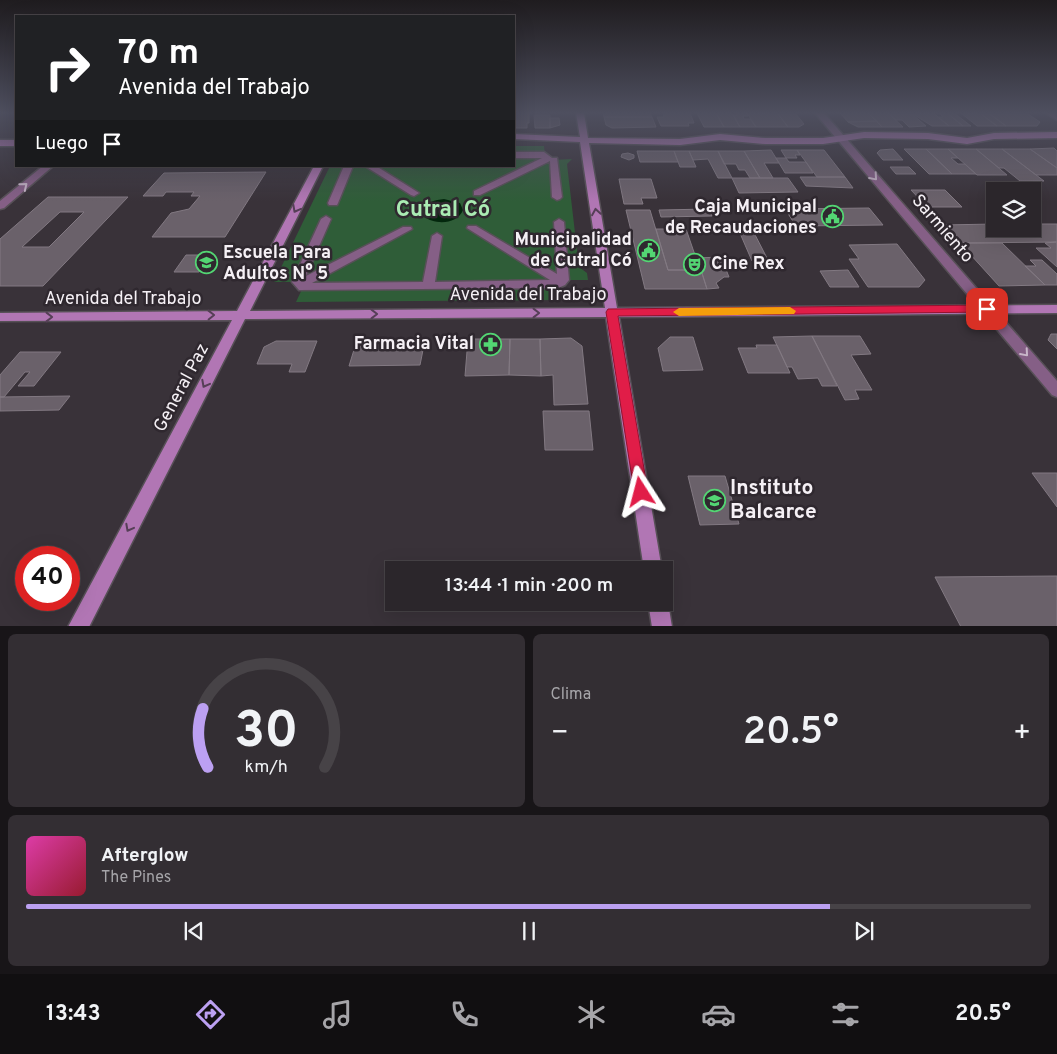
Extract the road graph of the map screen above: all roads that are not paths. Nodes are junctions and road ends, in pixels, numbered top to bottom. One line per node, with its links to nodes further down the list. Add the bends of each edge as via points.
1 (584, 142): 26 (street, one-way to 1)
2 (844, 142): 24 (street, Sarmiento, one-way to 24)
3 (0, 143): 4 (street)
4 (15, 143)
5 (515, 155): 6 (street)
6 (549, 158): 12 (street); 13 (street)
7 (48, 167): 15 (street, one-way to 7)
8 (318, 167): 27 (street, General Paz, one-way to 27)
9 (349, 167): 14 (street)
10 (371, 167): 11 (street)
11 (414, 194)
12 (476, 194)
13 (557, 197)
14 (333, 203)
15 (0, 206)
16 (326, 219): 22 (street)
17 (559, 222): 21 (street)
18 (472, 228): 21 (street)
19 (407, 229): 22 (street)
20 (437, 236): 23 (street)
21 (561, 282): 23 (street)
22 (301, 284): 23 (street)
23 (428, 286)
24 (987, 309): 25 (street, Avenida del Trabajo); 26 (street, Avenida del Trabajo); 29 (street, Sarmiento, one-way to 29)
25 (1057, 309)
26 (612, 312): 27 (street, Avenida del Trabajo, one-way to 26); 30 (street)
27 (241, 315): 28 (street, Avenida del Trabajo, one-way to 27); 32 (street, General Paz, one-way to 32)
28 (0, 317)
29 (1057, 391)
30 (652, 561)
31 (660, 611): 33 (street)
32 (78, 626)
33 (662, 626)

